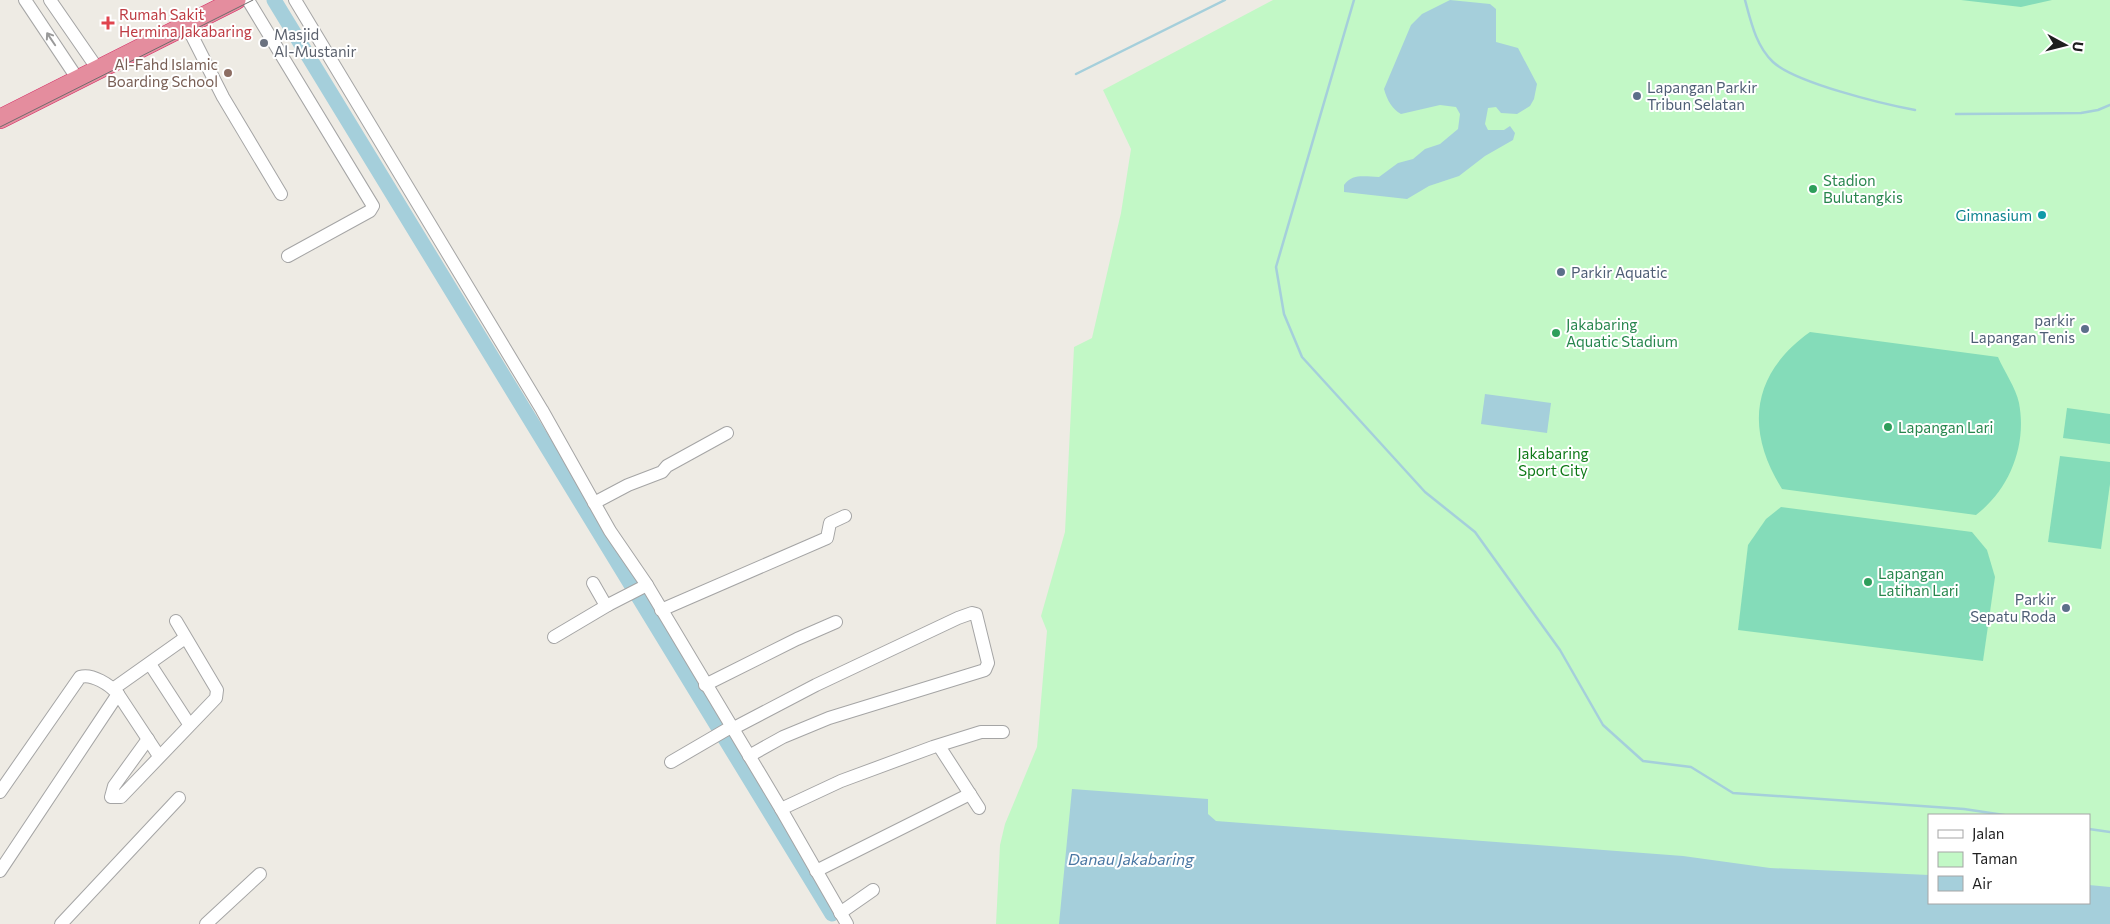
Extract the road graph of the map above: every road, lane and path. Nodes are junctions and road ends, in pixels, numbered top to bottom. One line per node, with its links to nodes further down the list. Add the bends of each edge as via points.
1 (48, 0): 5 (street); 7 (street)
2 (236, 0): 6 (highway)
3 (248, 0): 11 (street, via 373,206 370,211)
4 (295, 0): 13 (street, via 542,410)
5 (28, 5): 8 (street, one-way to 5)
6 (186, 24): 7 (highway); 10 (street)
7 (97, 68): 8 (highway)
8 (77, 78): 9 (highway)
9 (0, 119)
10 (281, 194)
11 (288, 256)
12 (727, 433): 13 (street, via 667,466 662,472)
13 (594, 503): 16 (street)
14 (845, 516): 18 (street, via 830,523 827,538)
15 (592, 583): 17 (street)
16 (639, 589): 17 (street); 18 (street)
17 (608, 605): 21 (street)
18 (662, 610): 24 (street)
19 (176, 621): 22 (street)
20 (836, 622): 24 (street)
21 (554, 637)
22 (185, 638): 23 (street); 26 (street, via 218,694)
23 (150, 664): 25 (street); 26 (street)
24 (705, 685): 27 (street)
25 (116, 691): 29 (street); 34 (street, via 88,676 80,677); 39 (street)
26 (189, 724): 31 (street)
27 (733, 727): 32 (street); 32 (street, via 816,684 970,613 976,614 988,663 985,670 829,718); 33 (street)
28 (1004, 732): 30 (street, via 981,732)
29 (148, 739): 31 (street); 31 (street, via 114,786 111,796 121,798)
30 (939, 746): 35 (street); 38 (street, via 865,772)
31 (159, 756)
32 (749, 756): 38 (street)
33 (671, 762)
34 (0, 792)
35 (970, 794): 37 (street); 40 (street)
36 (179, 798): 44 (street)
37 (979, 808)
38 (781, 809): 40 (street)
39 (0, 871)
40 (816, 871): 43 (street)
41 (260, 874): 45 (street)
42 (873, 890): 43 (street)
43 (843, 918)
44 (61, 924)
45 (206, 924)

